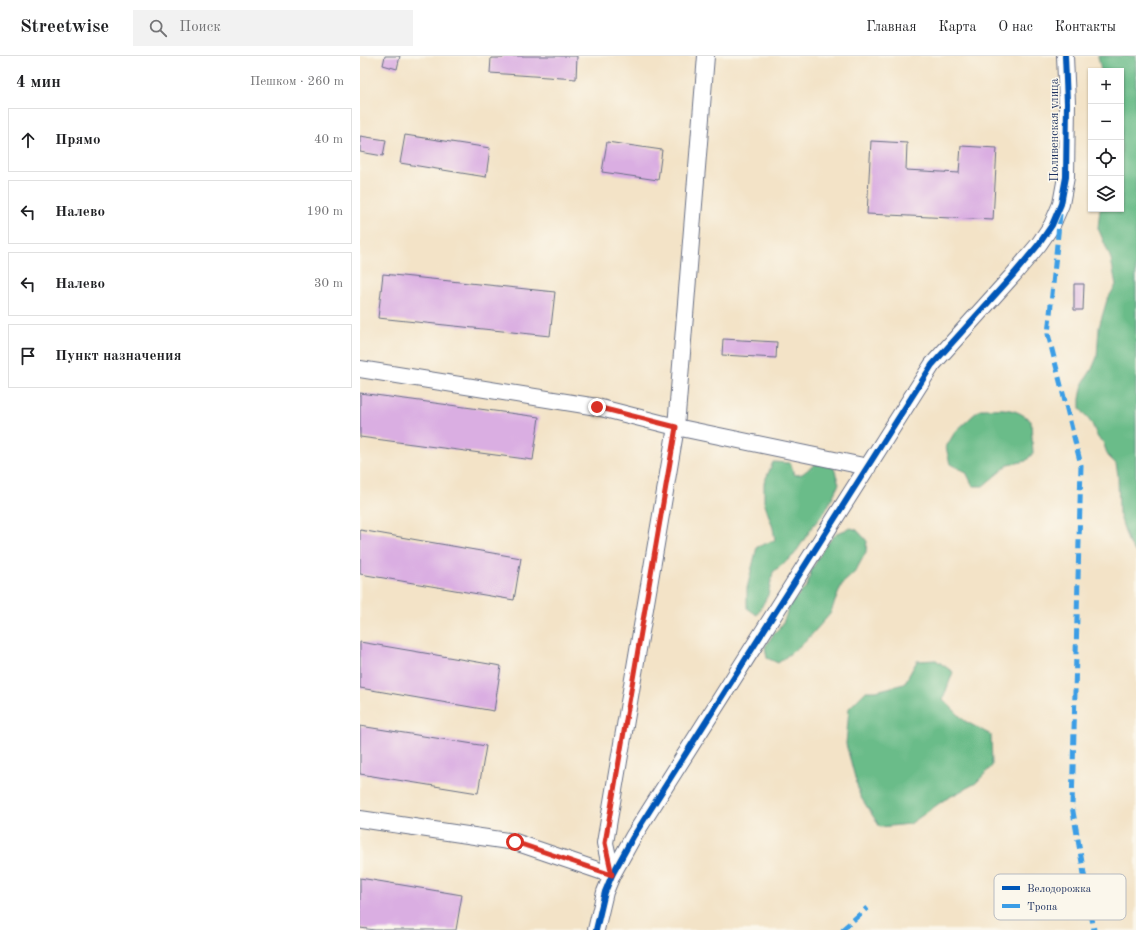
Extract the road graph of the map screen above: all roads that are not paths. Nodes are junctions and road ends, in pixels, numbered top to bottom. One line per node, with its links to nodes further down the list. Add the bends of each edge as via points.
1 (706, 56): 4 (street)
2 (1065, 56): 5 (street, Поливенская улица, via 1066,177 1061,204 1052,225 1013,275 932,365)
3 (360, 369): 4 (street, via 597,407)
4 (676, 427): 5 (street); 7 (street, via 605,843)
5 (868, 467): 7 (street, Поливенская улица)
6 (360, 819): 7 (street, via 515,842)
7 (612, 875): 8 (street, Поливенская улица)
8 (596, 930)

